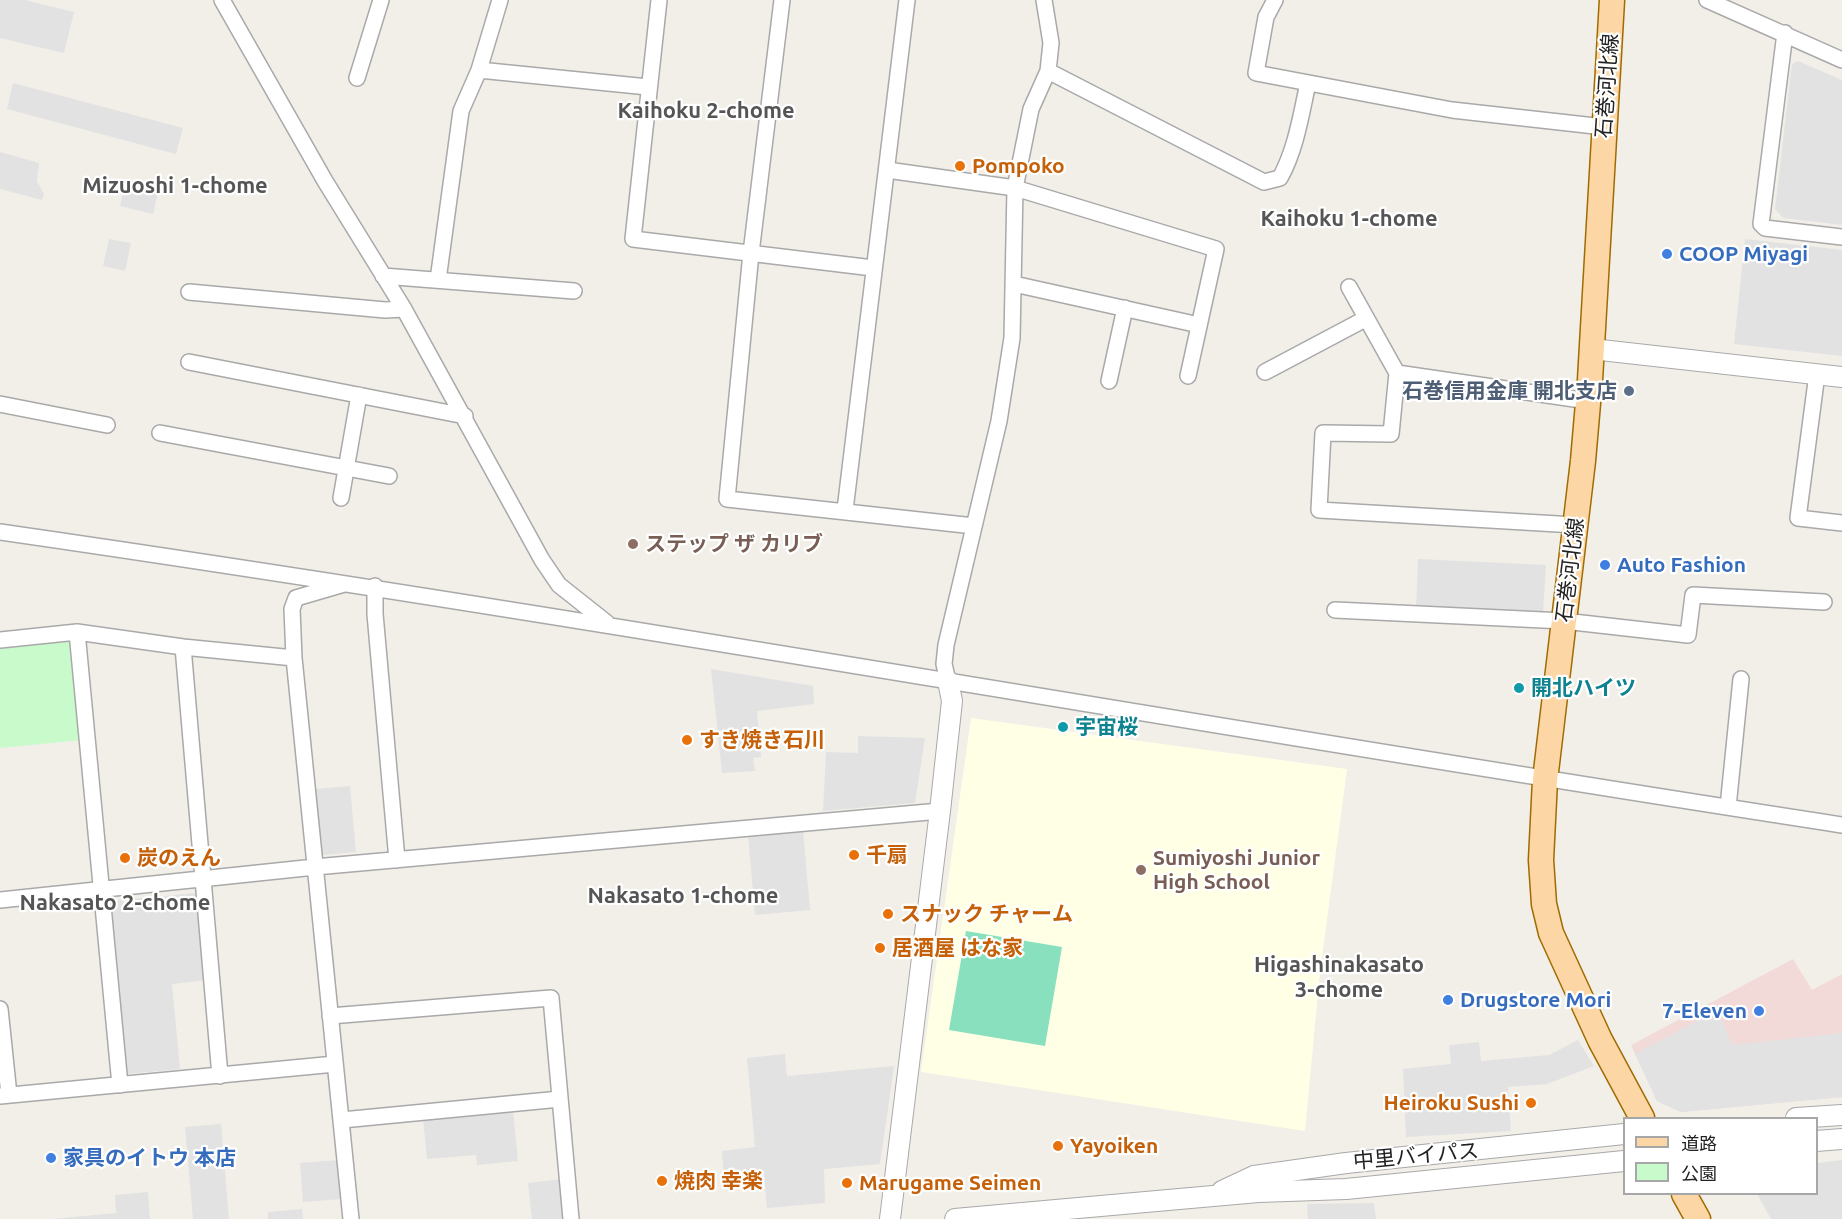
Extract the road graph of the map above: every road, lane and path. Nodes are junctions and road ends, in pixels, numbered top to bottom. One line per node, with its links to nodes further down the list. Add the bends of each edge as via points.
1 (222, 0): 24 (street)
2 (381, 0): 15 (street)
3 (500, 0): 13 (street)
4 (659, 0): 17 (street)
5 (782, 0): 22 (street)
6 (907, 0): 19 (street)
7 (1044, 0): 14 (street, via 1051,43)
8 (1275, 0): 16 (street, via 1266,17 1256,73)
9 (1612, 0): 18 (main road, 石巻河北線)
10 (1707, 0): 11 (street)
11 (1785, 33): 12 (street); 21 (street, via 1761,224 1765,228)
12 (1842, 60)
13 (478, 70): 17 (street); 25 (street, via 461,111)
14 (1048, 71): 16 (street, via 1264,182 1280,178 1285,170); 20 (street, via 1031,109)
15 (357, 78)
16 (1308, 83): 18 (street, via 1452,110)
17 (648, 87): 22 (street, via 633,239)
18 (1604, 128): 34 (main road, 石巻河北線)
19 (886, 170): 20 (street); 23 (street)
20 (1015, 188): 26 (street); 33 (street, via 1216,249)
21 (1842, 237)
22 (751, 254): 23 (street); 51 (street, via 727,500)
23 (873, 268): 51 (street)
24 (384, 276): 25 (street); 31 (street)
25 (438, 280): 28 (street)
26 (1014, 284): 30 (street); 54 (street, via 1012,338 999,421)
27 (1349, 287): 32 (street)
28 (574, 291)
29 (189, 292): 31 (street)
30 (1125, 308): 33 (street); 41 (street)
31 (404, 309): 45 (street)
32 (1365, 319): 36 (street); 37 (street)
33 (1199, 325): 39 (street)
34 (1592, 349): 38 (street); 43 (main road, 石巻河北線)
35 (189, 362): 42 (street)
36 (1265, 372)
37 (1396, 373): 43 (street); 53 (street, via 1391,434 1323,433 1319,510)
38 (1816, 374): 40 (street); 52 (street, via 1798,518)
39 (1188, 376)
40 (1842, 377)
41 (1109, 381)
42 (359, 395): 45 (street); 48 (street)
43 (1588, 401): 53 (main road, 石巻河北線)
44 (0, 404): 46 (street)
45 (465, 416): 61 (street, via 542,561 559,585)
46 (107, 425)
47 (160, 433): 48 (street)
48 (347, 468): 49 (street); 50 (street)
49 (389, 476)
50 (341, 498)
51 (845, 510): 54 (street)
52 (1842, 523)
53 (1575, 525): 60 (main road, 石巻河北線)
54 (974, 526): 67 (street, via 946,645 944,664)
55 (0, 532): 56 (street)
56 (349, 582): 57 (street); 65 (street, via 296,598 292,604)
57 (375, 586): 61 (street); 72 (street)
58 (1824, 603): 60 (street, via 1693,595 1688,635)
59 (1335, 610): 60 (street)
60 (1564, 621): 68 (main road, 石巻河北線)
61 (609, 624): 67 (street)
62 (77, 632): 63 (street); 64 (street); 75 (street)
63 (0, 640)
64 (183, 647): 65 (street); 74 (street)
65 (294, 658): 73 (street)
66 (1741, 679): 69 (street)
67 (948, 681): 68 (street); 70 (street, via 952,701)
68 (1545, 780): 69 (street); 85 (main road, 石巻河北線, via 1541,860 1551,933)
69 (1728, 807): 71 (street)
70 (940, 811): 72 (street); 96 (street)
71 (1842, 825)
72 (397, 860): 73 (street)
73 (315, 867): 74 (street); 78 (street)
74 (204, 880): 75 (street); 80 (street)
75 (99, 891): 76 (street); 81 (street)
76 (0, 900)
77 (0, 1009): 82 (street)
78 (330, 1016): 79 (street); 83 (street, via 551,998)
79 (335, 1064): 80 (street); 87 (street)
80 (220, 1076): 81 (street)
81 (120, 1085): 82 (street)
82 (4, 1095)
83 (560, 1099): 87 (street); 95 (street)
84 (1842, 1115): 86 (street)
85 (1641, 1117)
86 (1818, 1117)
87 (342, 1120): 94 (street)
88 (1623, 1134): 93 (street, 中里バイパス, via 1254,1176)
89 (1842, 1139): 90 (street)
90 (1818, 1141)
91 (1623, 1161): 93 (street, 中里バイパス, via 1346,1189)
92 (1685, 1195): 98 (main road)
93 (1212, 1196): 97 (street, 中里バイパス)
94 (351, 1219)
95 (571, 1219)
96 (890, 1219)
97 (955, 1219)
98 (1698, 1219)

